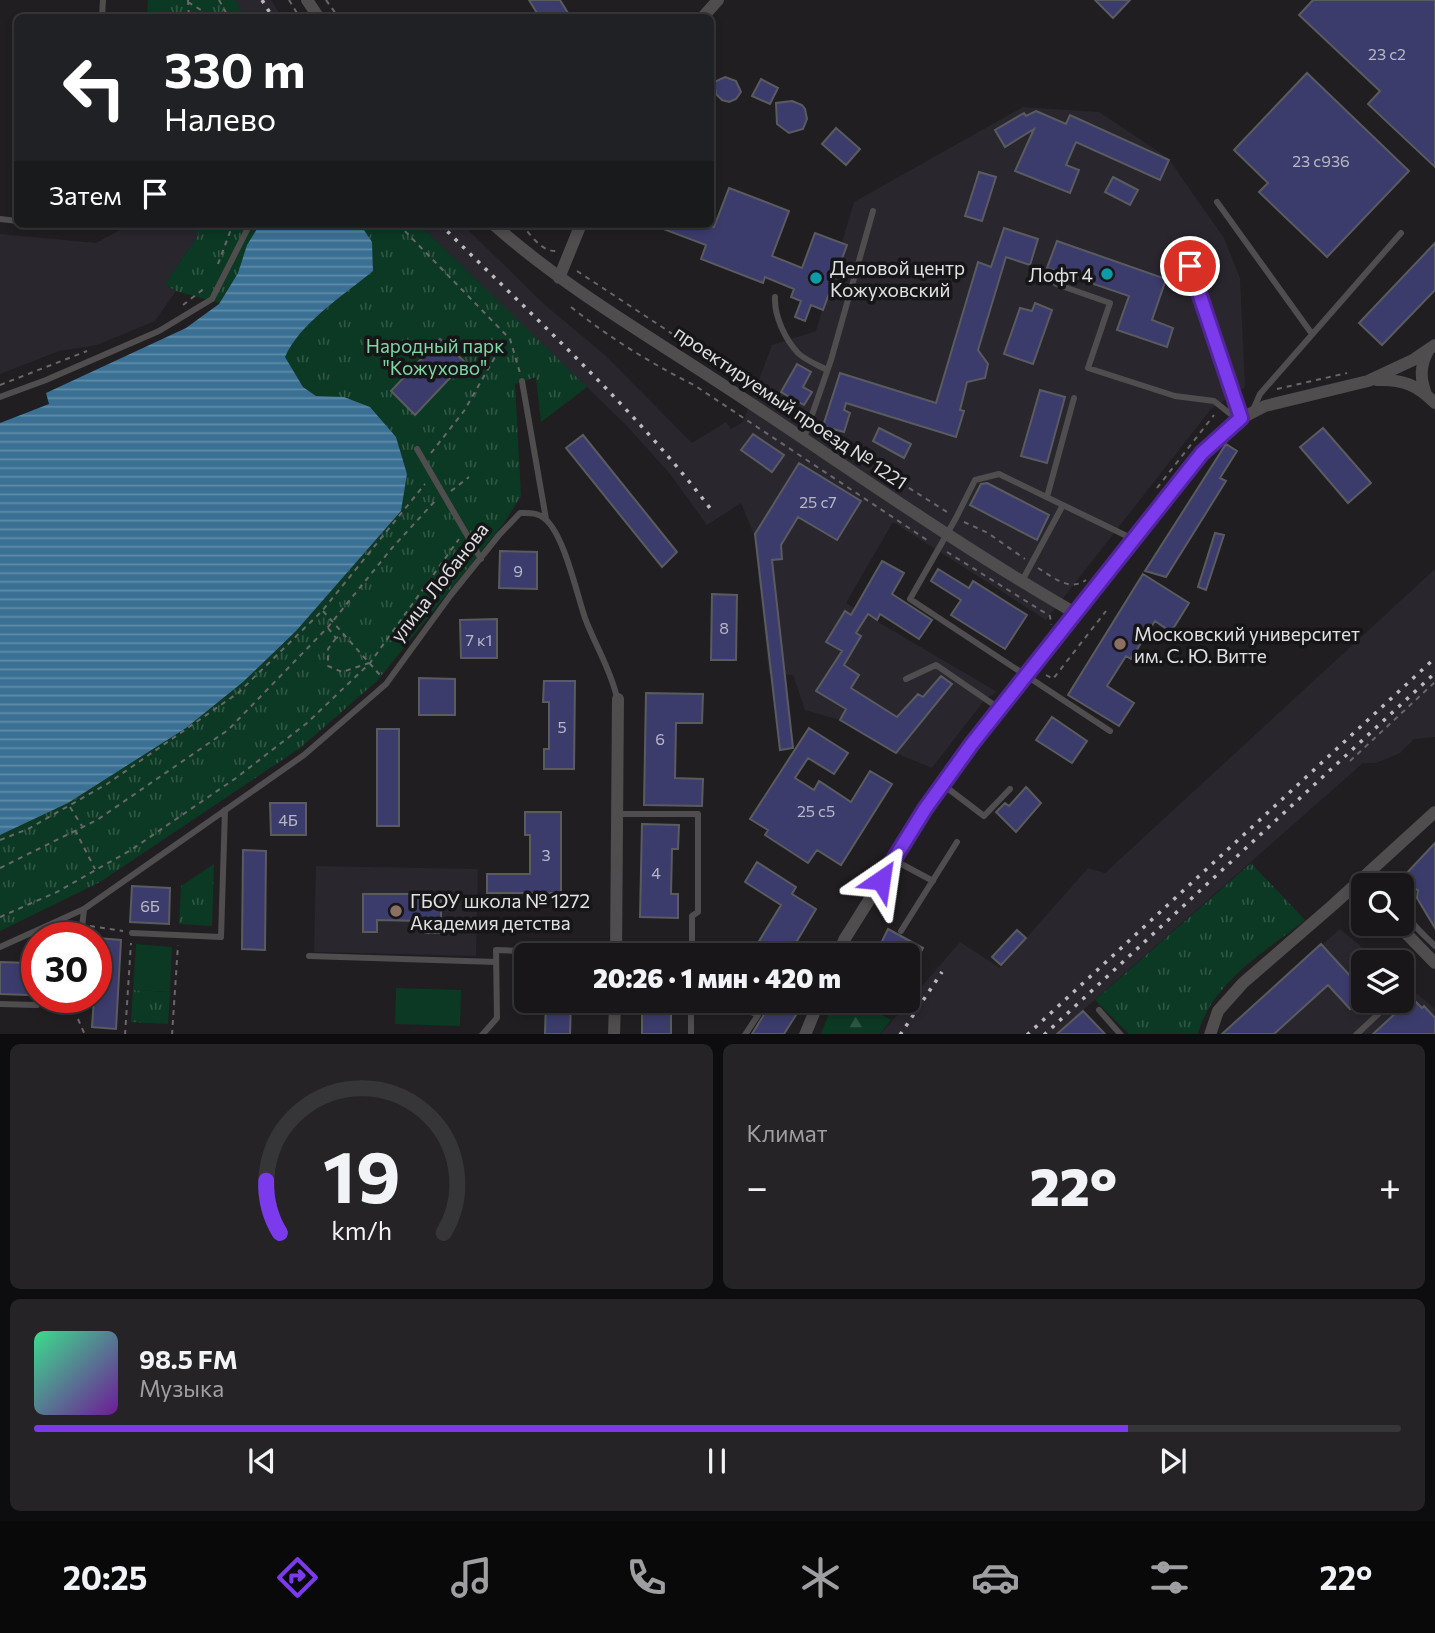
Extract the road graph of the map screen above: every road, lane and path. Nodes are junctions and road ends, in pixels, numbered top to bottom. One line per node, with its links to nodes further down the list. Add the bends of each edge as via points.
1 (718, 0): 4 (street)
2 (188, 1): 3 (path)
3 (208, 14)
4 (706, 14)
5 (1217, 202): 23 (lane)
6 (873, 211): 27 (lane)
7 (232, 228): 16 (path)
8 (248, 228): 31 (lane, via 212,299 159,331)
9 (402, 228): 24 (path)
10 (497, 228): 17 (street, проектируемый проезд № 1221)
11 (525, 228): 14 (path, via 548,251)
12 (579, 228): 17 (street)
13 (1401, 233): 23 (lane)
14 (561, 250)
15 (1190, 266): 34 (lane)
16 (217, 267)
17 (559, 278): 35 (street, проектируемый проезд № 1221)
18 (1056, 284): 34 (lane, via 1110,303 1088,368 1175,396 1214,401)
19 (208, 285): 21 (path)
20 (775, 297): 27 (lane, via 775,310 799,354)
21 (181, 306)
22 (572, 307): 47 (path, via 603,333 694,385)
23 (1312, 334): 34 (lane)
24 (507, 336): 28 (path); 37 (path, via 464,411)
25 (1432, 348): 29 (street); 33 (street, via 1421,368)
26 (89, 350): 30 (path)
27 (827, 370): 35 (lane)
28 (522, 381): 43 (lane)
29 (1368, 381): 33 (street, via 1408,382); 34 (street, via 1297,397)
30 (0, 385)
31 (0, 397)
32 (1074, 398): 41 (lane)
33 (1430, 399)
34 (1244, 417): 46 (street, via 1202,453)
35 (804, 438): 45 (street, проектируемый проезд № 1221)
36 (417, 449): 37 (lane)
37 (425, 463): 38 (lane)
38 (433, 475): 40 (lane); 50 (path)
39 (469, 477): 40 (path)
40 (440, 495): 44 (lane); 53 (path)
41 (1047, 497): 42 (lane); 45 (lane, via 999,474 975,480)
42 (1063, 505): 46 (lane); 49 (lane)
43 (546, 519): 48 (lane, улица Лобанова, via 520,513); 64 (lane, via 567,560)
44 (464, 530): 48 (lane); 58 (path)
45 (947, 534): 47 (lane); 49 (street, проектируемый проезд № 1221)
46 (1133, 539): 52 (street)
47 (940, 548): 55 (path, via 1050,616); 61 (lane, via 910,599)
48 (481, 559): 71 (lane, улица Лобанова, via 386,684 304,755)
49 (1022, 581): 52 (street, проектируемый проезд № 1221)
50 (323, 611): 53 (path); 70 (path, via 238,693)
51 (1106, 611): 59 (path, via 1053,679)
52 (1075, 613): 61 (street)
53 (333, 621): 54 (path); 56 (path)
54 (328, 627): 57 (path); 74 (path, via 228,730)
55 (1050, 628)
56 (346, 635): 57 (path); 58 (path)
57 (335, 638): 58 (path, via 328,649 328,666 342,672)
58 (370, 663): 60 (path); 82 (path, via 307,723 236,778)
59 (1042, 672)
60 (379, 674)
61 (1027, 674): 65 (street); 66 (lane)
62 (906, 680): 65 (lane, via 936,665)
63 (1435, 682): 67 (path)
64 (618, 699): 73 (street)
65 (1000, 709): 68 (street)
66 (1110, 731)
67 (1350, 761)
68 (942, 784): 69 (lane, via 984,816); 78 (street)
69 (1010, 789)
70 (69, 806): 74 (path); 76 (path)
71 (225, 810): 86 (lane, улица Лобанова); 93 (lane, via 221,937)
72 (1435, 812): 79 (street)
73 (617, 814): 95 (street); 96 (lane, via 698,814 698,912 692,916)
74 (82, 827): 75 (path)
75 (75, 830): 80 (path); 82 (path)
76 (0, 840)
77 (957, 842): 85 (lane)
78 (894, 860): 85 (lane); 97 (street)
79 (1379, 864): 83 (street); 122 (street, via 1243,983 1218,1010)
80 (0, 868)
81 (1392, 869): 84 (path)
82 (96, 870): 87 (path)
83 (1375, 873)
84 (1391, 873)
85 (933, 881): 91 (lane)
86 (83, 909): 88 (lane); 99 (lane, улица Лобанова)
87 (0, 917)
88 (82, 922)
89 (1414, 924): 98 (lane)
90 (112, 930): 92 (path)
91 (901, 931)
92 (132, 933): 93 (lane); 114 (path)
93 (178, 935): 115 (path)
94 (1409, 936): 103 (street)
95 (616, 943)
96 (692, 943)
97 (843, 943)
98 (1435, 946)
99 (0, 947)
100 (514, 951): 102 (lane, via 496,950)
101 (309, 957): 102 (lane)
102 (496, 962): 116 (lane, via 498,1018)
103 (1435, 963)
104 (0, 1004): 105 (lane)
105 (21, 1005)
106 (1099, 1010): 121 (lane)
107 (75, 1013): 113 (path)
108 (615, 1013): 117 (street)
109 (691, 1013): 118 (lane)
110 (756, 1013): 119 (lane)
111 (814, 1013): 120 (street)
112 (1379, 1013): 123 (lane)
113 (85, 1034)
114 (125, 1034)
115 (172, 1034)
116 (482, 1034)
117 (614, 1034)
118 (691, 1034)
119 (746, 1034)
120 (805, 1034)
121 (1121, 1034)
122 (1210, 1034)
123 (1356, 1034)

